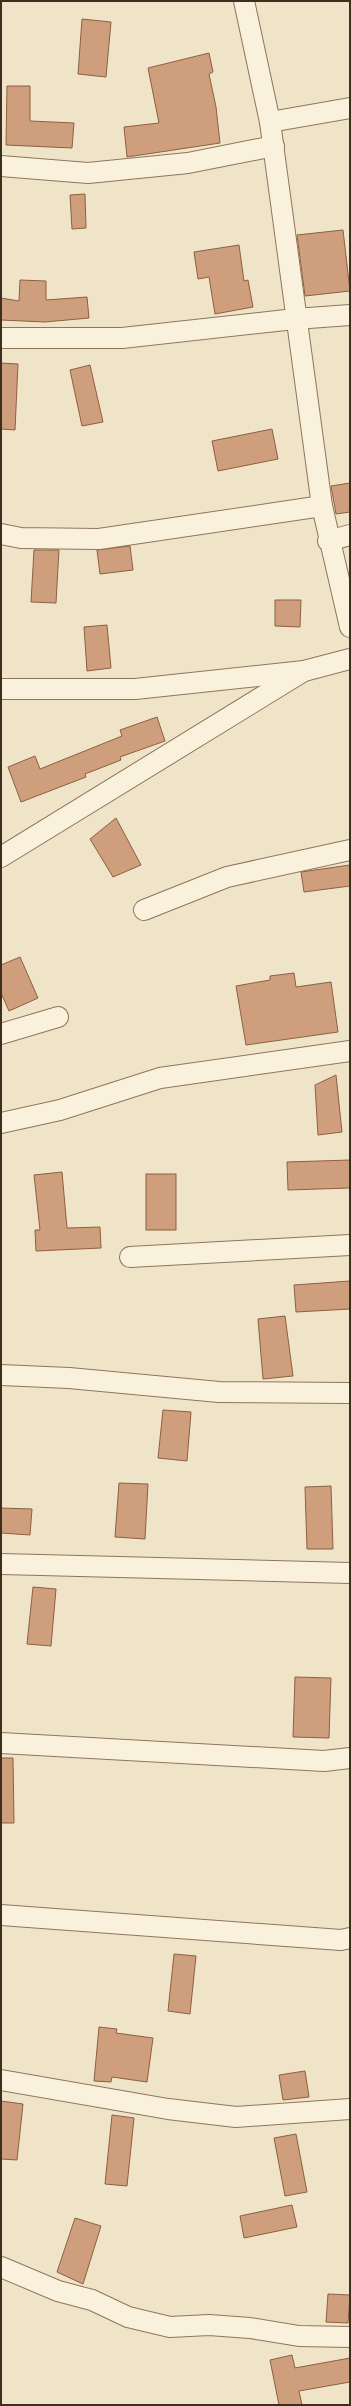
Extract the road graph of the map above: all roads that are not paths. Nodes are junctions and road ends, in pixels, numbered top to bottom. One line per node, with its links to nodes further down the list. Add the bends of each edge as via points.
1 (244, 1): 3 (street)
2 (350, 108): 3 (street)
3 (270, 122): 4 (street)
4 (274, 146): 5 (street, via 188,162 88,173); 7 (street)
5 (1, 166)
6 (350, 316): 7 (street)
7 (295, 319): 8 (street, via 122,338); 9 (street)
8 (1, 338)
9 (322, 506): 10 (street, via 99,539 21,538); 12 (street)
10 (1, 534)
11 (350, 535): 12 (street)
12 (328, 541): 13 (street)
13 (350, 627)
14 (350, 660): 15 (street)
15 (304, 671): 16 (street, via 135,690); 18 (street)
16 (1, 690)
17 (350, 850): 19 (street, via 227,877)
18 (1, 857)
19 (144, 910)
20 (58, 1017): 21 (street)
21 (1, 1034)
22 (350, 1051): 23 (street, via 160,1078 60,1110)
23 (1, 1123)
24 (350, 1245): 25 (street)
25 (130, 1257)
26 (1, 1375): 27 (street, via 69,1378 219,1392)
27 (350, 1393)
28 (1, 1564): 29 (street)
29 (350, 1573)
30 (1, 1743): 31 (street, via 324,1761)
31 (350, 1758)
32 (1, 1915): 33 (street, via 341,1940)
33 (350, 1938)
34 (1, 2080): 35 (street, via 168,2109 236,2117)
35 (350, 2109)
36 (1, 2267): 37 (street, via 58,2291 92,2300 128,2318 170,2327 208,2325 250,2328 300,2336)
37 (350, 2337)

